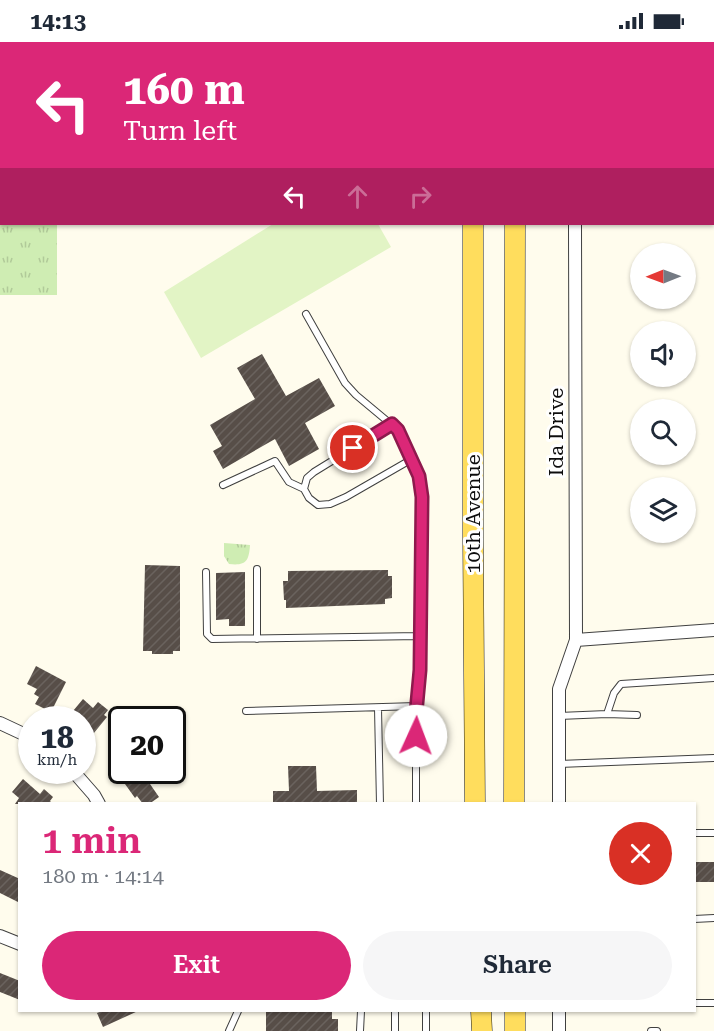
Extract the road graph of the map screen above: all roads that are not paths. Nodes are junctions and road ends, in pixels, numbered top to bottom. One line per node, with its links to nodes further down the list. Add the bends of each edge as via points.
1 (473, 225): 30 (main road, 10th Avenue)
2 (515, 225): 31 (main road)
3 (575, 225): 14 (street, Ida Drive)
4 (306, 314): 5 (lane, via 345,383)
5 (392, 424): 6 (lane); 8 (lane, via 314,472 306,478)
6 (412, 459): 8 (lane, via 330,504 318,505); 12 (lane, via 422,497)
7 (223, 485): 8 (lane, via 275,461 289,482)
8 (304, 489)
9 (257, 569): 13 (lane)
10 (206, 572): 13 (lane, via 207,634 212,639)
11 (714, 630): 14 (street)
12 (420, 636): 13 (lane); 16 (lane)
13 (257, 639)
14 (576, 640): 21 (street, Ida Drive, via 559,689)
15 (714, 678): 19 (lane, via 621,684)
16 (417, 706): 17 (lane); 29 (lane)
17 (378, 708): 18 (lane); 28 (lane)
18 (246, 711)
19 (607, 714): 20 (lane); 21 (lane)
20 (637, 715)
21 (559, 716): 25 (street, Ida Drive)
22 (0, 723): 23 (street)
23 (18, 731)
24 (714, 758): 25 (lane)
25 (559, 764): 32 (street, Ida Drive)
26 (84, 784): 27 (street)
27 (98, 802)
28 (380, 802)
29 (416, 802)
30 (475, 802)
31 (514, 802)
32 (560, 802)
33 (696, 833): 34 (lane)
34 (714, 833)
35 (714, 918): 36 (lane)
36 (696, 919)
37 (0, 936): 38 (street)
38 (18, 943)
39 (696, 1003): 40 (lane)
40 (714, 1003)
41 (238, 1012): 48 (lane)
42 (361, 1012): 49 (lane)
43 (395, 1012): 50 (lane)
44 (426, 1012): 51 (lane)
45 (481, 1012): 52 (main road)
46 (515, 1012): 53 (main road)
47 (559, 1012): 54 (street)
48 (229, 1031)
49 (360, 1031)
50 (395, 1031)
51 (426, 1031)
52 (482, 1031)
53 (515, 1031)
54 (559, 1031)
55 (651, 1031): 56 (lane)
56 (657, 1031)

